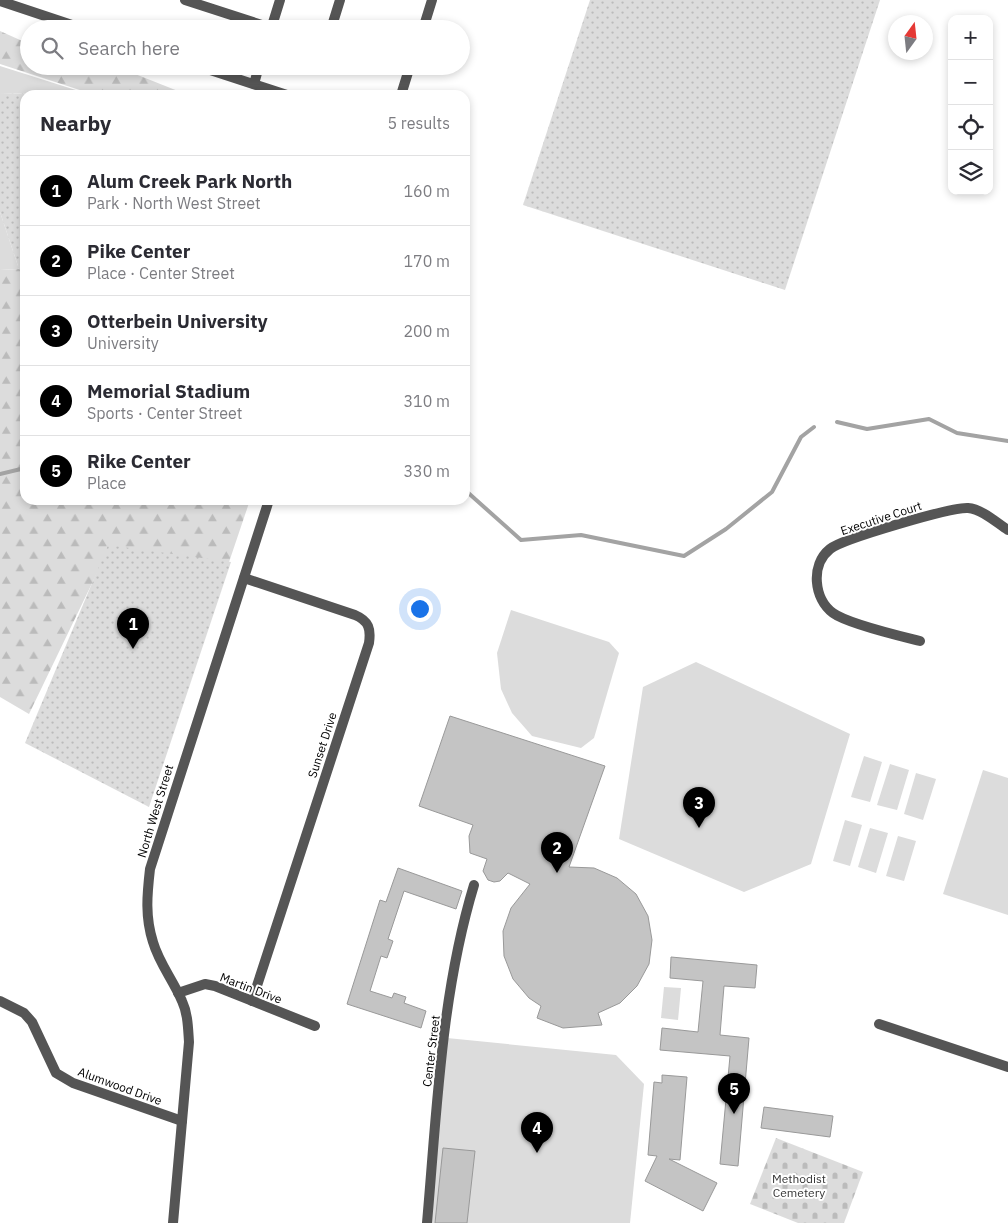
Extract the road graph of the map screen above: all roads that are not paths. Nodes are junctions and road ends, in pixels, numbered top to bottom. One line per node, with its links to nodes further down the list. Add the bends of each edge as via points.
1 (185, 0): 6 (street)
2 (280, 0): 9 (street)
3 (340, 0): 10 (street)
4 (432, 0): 11 (street)
5 (0, 1): 7 (street)
6 (217, 5): 8 (street)
7 (57, 20)
8 (252, 20)
9 (274, 20)
10 (334, 20)
11 (426, 20)
12 (226, 75): 15 (street)
13 (256, 75): 15 (street)
14 (407, 75): 17 (street)
15 (254, 84): 16 (street)
16 (272, 90)
17 (403, 90)
18 (268, 505): 20 (street, North West Street)
19 (1008, 530): 21 (street, Executive Court, via 970,508 952,509 860,536 830,549 818,566 817,587 822,602 834,614)
20 (244, 578): 23 (street, North West Street, via 150,869 146,902 150,929 160,960); 25 (street, Sunset Drive, via 356,615 366,621 370,632)
21 (920, 641)
22 (474, 885): 31 (street, Center Street, via 460,931 440,1064)
23 (178, 993): 25 (street, Martin Drive, via 205,984); 29 (street, North West Street, via 185,1012 189,1042)
24 (0, 1001): 29 (street, Alumwood Drive, via 24,1013 32,1022 56,1073 73,1083)
25 (252, 1001): 27 (street, Martin Drive)
26 (878, 1024): 28 (street)
27 (315, 1026)
28 (1008, 1067)
29 (182, 1121): 30 (street, North West Street)
30 (173, 1223)
31 (427, 1223)

